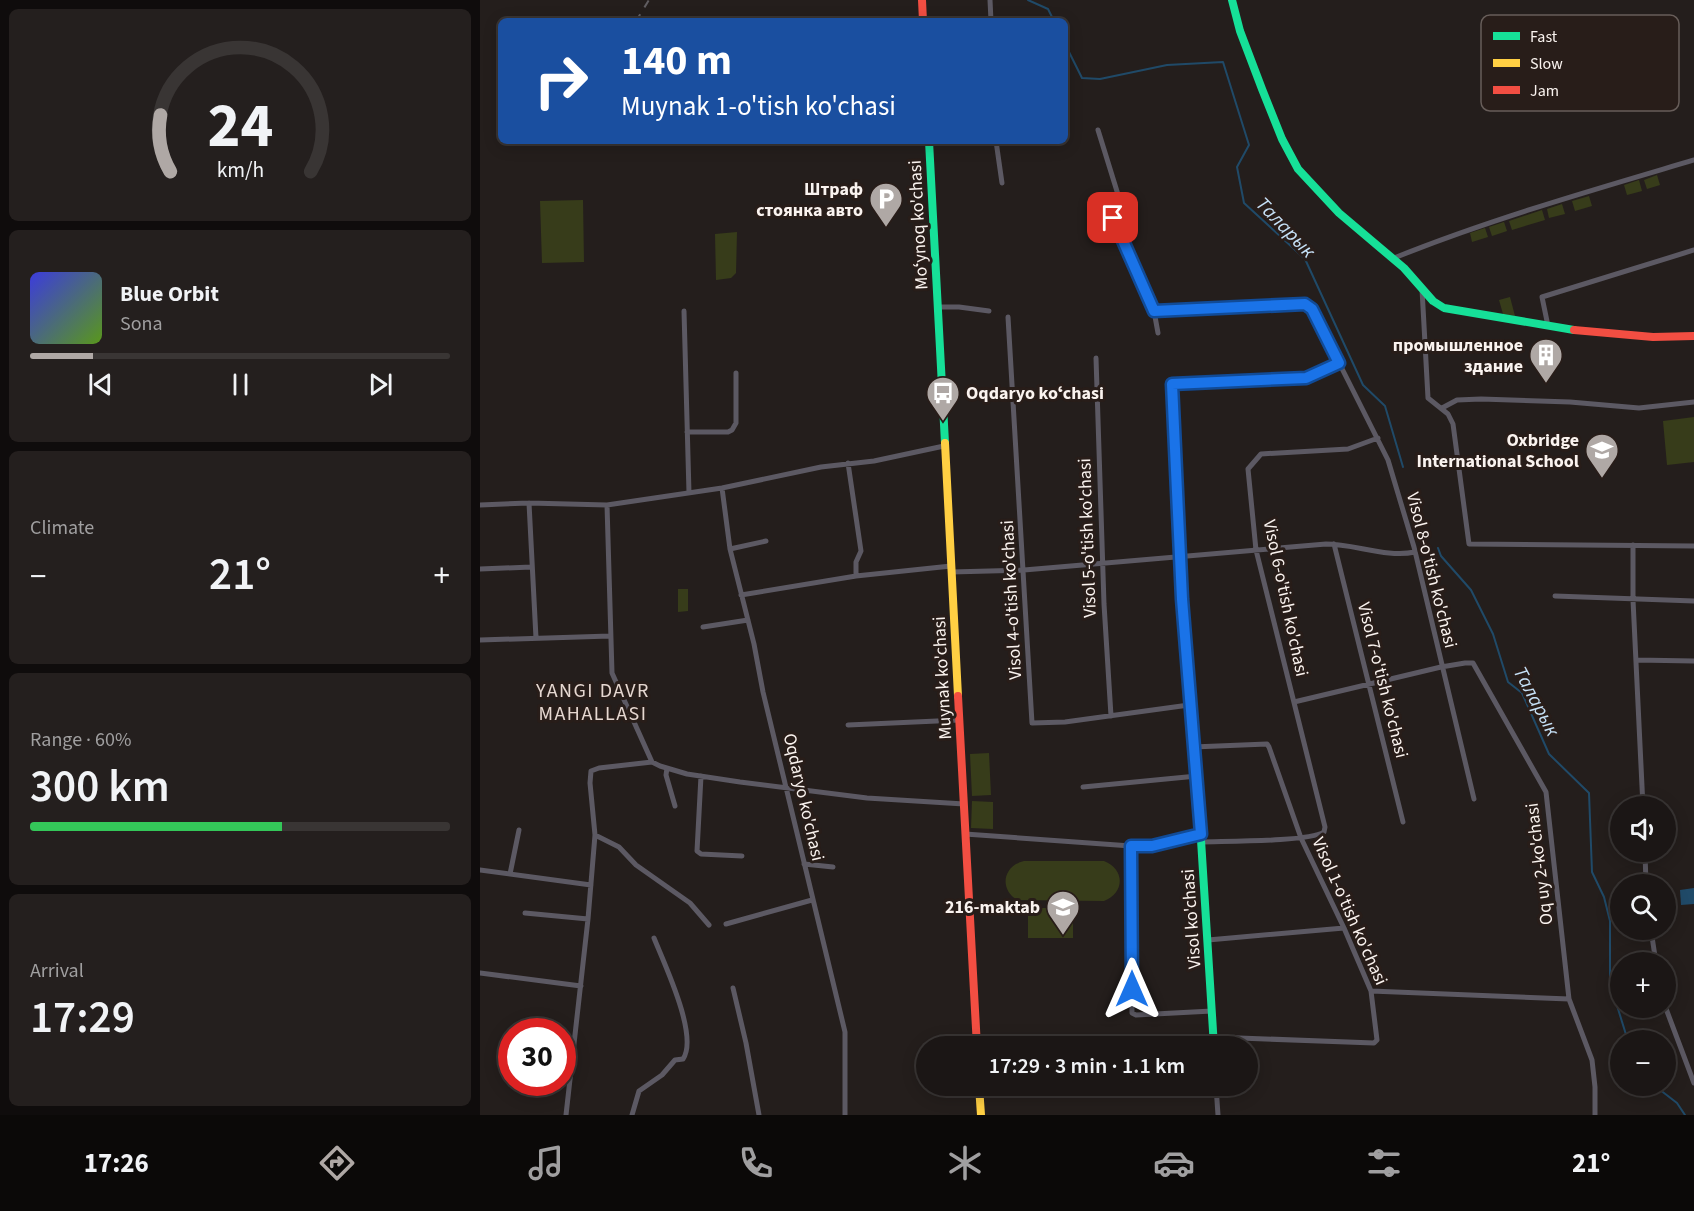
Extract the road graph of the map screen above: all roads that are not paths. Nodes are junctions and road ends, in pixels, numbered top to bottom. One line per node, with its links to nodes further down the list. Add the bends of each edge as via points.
1 (922, 0): 4 (street)
2 (990, 0): 5 (street)
3 (1232, 0): 12 (street, via 1240,31 1292,160 1339,213)
4 (923, 18)
5 (991, 18)
6 (1098, 130): 17 (street, via 1120,201 1113,218)
7 (928, 144): 14 (street, Moʻynoq ko'chasi)
8 (996, 144): 10 (street)
9 (1694, 160): 12 (street, via 1522,213)
10 (1002, 183)
11 (1694, 250): 19 (street, via 1542,297)
12 (1394, 258): 13 (street)
13 (1422, 289): 19 (street, via 1433,301 1449,309); 26 (street, via 1428,398)
14 (937, 307): 16 (street); 29 (street, Muynak ko'chasi)
15 (684, 311): 27 (street)
16 (989, 311)
17 (1154, 311): 20 (street); 23 (street, Visol 8-o'tish ko'chasi, via 1305,304 1312,309)
18 (1008, 317): 48 (street, Visol 4-o'tish ko'chasi)
19 (1548, 326): 21 (street, via 1629,336)
20 (1158, 333)
21 (1694, 336)
22 (1096, 358): 44 (street, Visol 5-o'tish ko'chasi)
23 (1339, 363): 28 (street, Visol 8-o'tish ko'chasi); 43 (street, Visol ko'chasi, via 1306,378 1172,384)
24 (735, 373): 27 (street, via 736,423 732,430)
25 (1694, 402): 26 (street, via 1639,408 1481,399 1457,400)
26 (1442, 408): 38 (street, via 1453,424 1469,544)
27 (687, 432): 32 (street)
28 (1378, 438): 41 (street, Visol 6-o'tish ko'chasi, via 1348,449 1259,455 1248,469); 42 (street, Visol 8-o'tish ko'chasi)
29 (944, 446): 30 (street); 47 (street, Muynak ko'chasi)
30 (848, 463): 31 (street); 49 (street, via 861,551)
31 (722, 488): 32 (street); 40 (street, Oqdaryo ko'chasi)
32 (689, 493): 35 (street)
33 (529, 502): 34 (street); 35 (street); 45 (street)
34 (480, 505)
35 (607, 505): 56 (street)
36 (766, 541): 40 (street)
37 (1334, 544): 41 (street); 42 (street, via 1401,555); 62 (street, Visol 7-o'tish ko'chasi)
38 (1633, 545): 39 (street); 52 (street)
39 (1694, 546)
40 (730, 549): 50 (street, Oqdaryo ko'chasi)
41 (1256, 550): 43 (street); 63 (street, Visol 6-o'tish ko'chasi)
42 (1415, 552): 61 (street, Visol 8-o'tish ko'chasi)
43 (1179, 556): 44 (street); 64 (street, Visol ko'chasi)
44 (1103, 564): 48 (street); 65 (street, Visol 5-o'tish ko'chasi)
45 (531, 567): 46 (street); 57 (street)
46 (480, 569)
47 (951, 569): 48 (street); 49 (street); 66 (street, Muynak ko'chasi)
48 (1024, 570): 65 (street, Visol 4-o'tish ko'chasi, via 1032,723)
49 (856, 576): 50 (street)
50 (741, 596): 54 (street, Oqdaryo ko'chasi)
51 (1555, 596): 52 (street)
52 (1634, 600): 53 (street); 59 (street)
53 (1694, 601)
54 (748, 620): 55 (street); 73 (street, Oqdaryo ko'chasi)
55 (702, 627)
56 (610, 636): 57 (street); 69 (street, via 612,673)
57 (536, 638): 58 (street)
58 (480, 640)
59 (1636, 660): 60 (street); 75 (street)
60 (1694, 661)
61 (1441, 667): 62 (street, Oq uy 2-ko'chasi); 76 (street, Visol 8-o'tish ko'chasi); 104 (street, Oq uy 2-ko'chasi, via 1473,663 1545,792)
62 (1369, 685): 63 (street, Oq uy 2-ko'chasi); 79 (street, Visol 7-o'tish ko'chasi)
63 (1294, 702): 84 (street, Visol 6-o'tish ko'chasi, via 1325,827 1319,835)
64 (1189, 705): 65 (street, Visol 4-o'tish ko'chasi); 68 (street, Visol ko'chasi)
65 (1111, 716)
66 (959, 720): 67 (street); 77 (street, Muynak ko'chasi)
67 (848, 725)
68 (1193, 747): 72 (street, Visol ko'chasi); 84 (street, Visol 1-o'tish ko'chasi, via 1268,745)
69 (652, 762): 70 (street); 82 (street, via 591,771)
70 (667, 768): 71 (street); 78 (street)
71 (701, 776): 73 (street); 86 (street, via 697,851)
72 (1197, 777): 74 (street); 83 (street, Visol ko'chasi)
73 (786, 786): 77 (street, via 867,798); 87 (street, Oqdaryo ko'chasi)
74 (1083, 787)
75 (1642, 796)
76 (1474, 799)
77 (964, 804): 81 (street, Muynak ko'chasi)
78 (675, 806)
79 (1403, 822)
80 (519, 830): 90 (street)
81 (965, 834): 85 (street); 107 (street, Muynak ko'chasi)
82 (595, 835): 91 (street); 96 (street, via 619,847 636,865 690,903)
83 (1201, 838): 84 (street); 85 (street); 99 (street, Visol ko'chasi)
84 (1301, 838): 97 (street, Visol 1-o'tish ko'chasi)
85 (1131, 846): 105 (street, via 1132,1013)
86 (742, 856)
87 (804, 864): 88 (street); 92 (street, Oqdaryo ko'chasi)
88 (833, 867)
89 (480, 870): 90 (street)
90 (510, 874): 91 (street)
91 (591, 885): 94 (street)
92 (812, 900): 95 (street); 116 (street, Oqdaryo ko'chasi, via 844,1032)
93 (525, 913): 94 (street)
94 (588, 919): 101 (street)
95 (726, 924)
96 (709, 925)
97 (1344, 928): 99 (street); 103 (street, Visol 1-o'tish ko'chasi)
98 (654, 938): 114 (street, via 681,1006 687,1032 685,1056 642,1087)
99 (1208, 940): 105 (street, Visol ko'chasi)
100 (480, 973): 101 (street)
101 (581, 986): 113 (street)
102 (733, 988): 115 (street)
103 (1371, 991): 104 (street); 109 (street, Visol 1-o'tish ko'chasi, via 1377,1040 1374,1043)
104 (1569, 999): 119 (street, Oq uy 2-ko'chasi, via 1592,1060)
105 (1212, 1011): 108 (street, Visol ko'chasi)
106 (1670, 1018): 110 (street)
107 (976, 1036)
108 (1213, 1036)
109 (1258, 1039)
110 (1694, 1083)
111 (980, 1096): 117 (street)
112 (1217, 1096): 118 (street)
113 (566, 1115)
114 (632, 1115)
115 (759, 1115)
116 (845, 1115)
117 (981, 1115)
118 (1218, 1115)
119 (1595, 1115)

